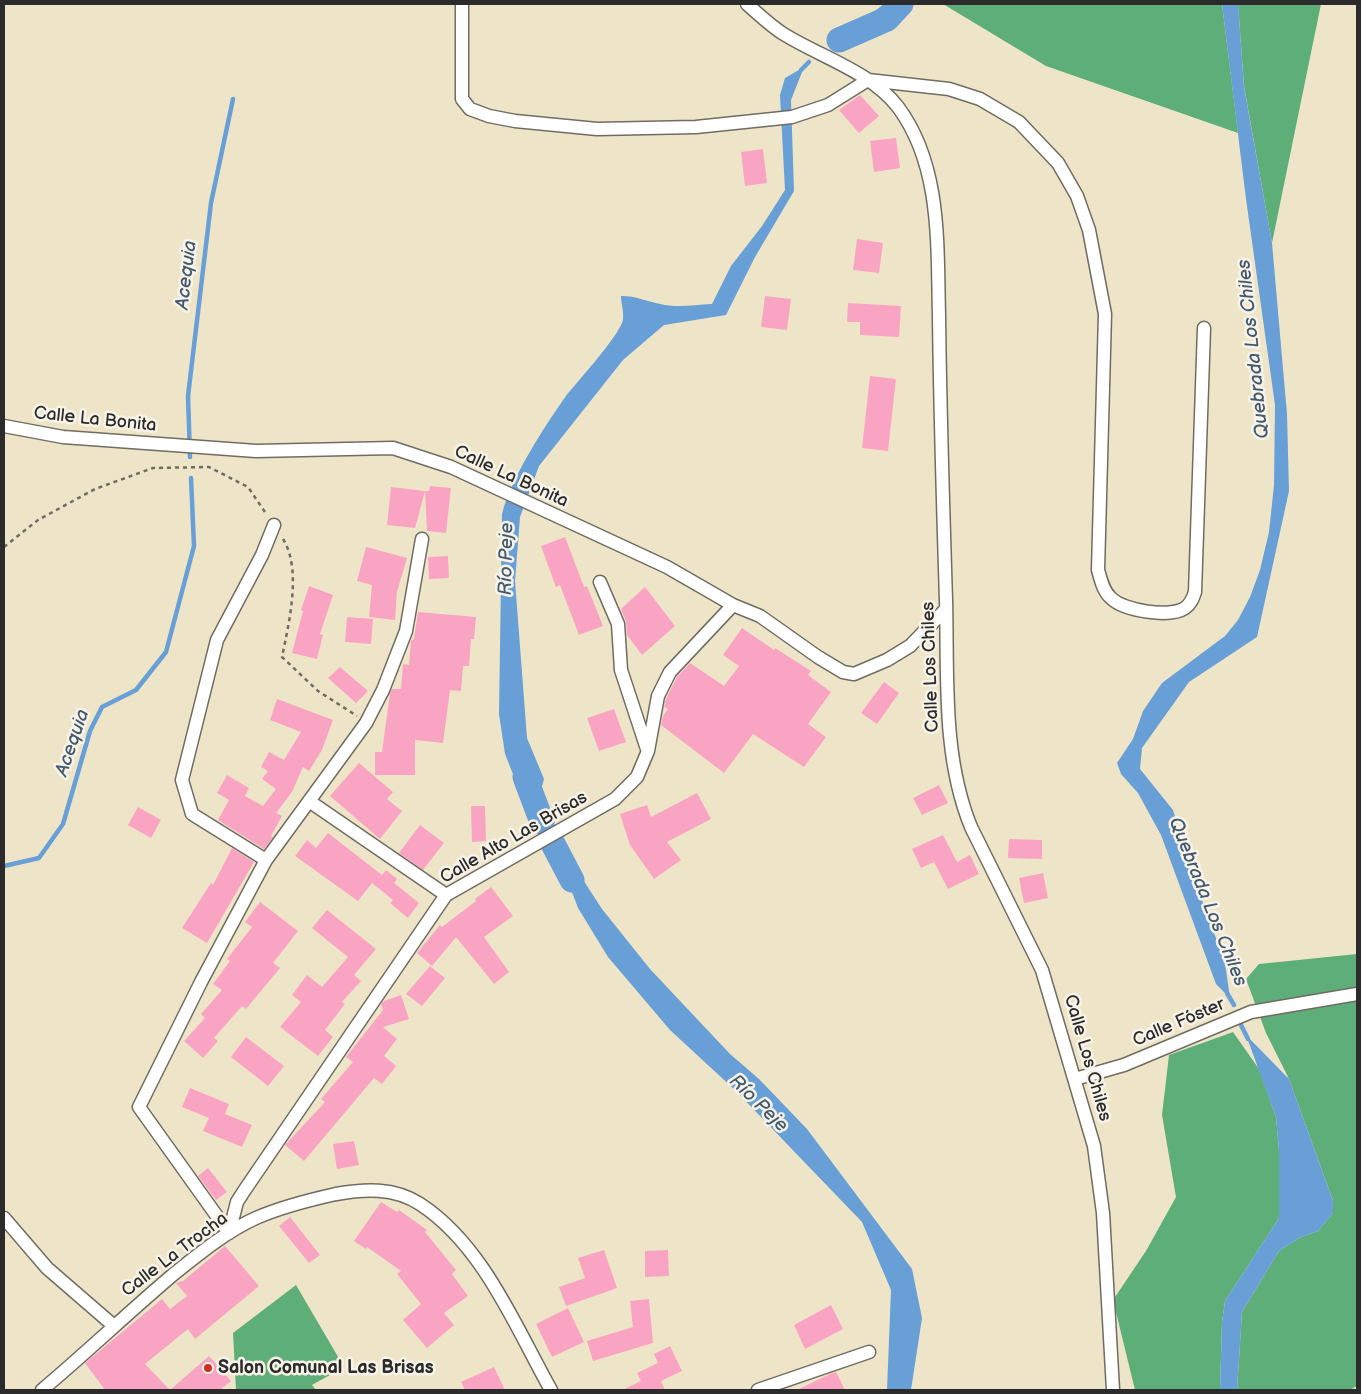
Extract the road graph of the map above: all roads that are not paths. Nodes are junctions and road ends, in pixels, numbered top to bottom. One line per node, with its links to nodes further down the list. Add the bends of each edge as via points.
1 (462, 4): 3 (street, via 462,99 470,109 489,116 597,129 696,128 792,117 828,105)
2 (747, 4): 3 (street, Calle Los Chiles, via 781,32)
3 (868, 80): 4 (street, via 950,89 980,99 1019,122 1058,163 1077,196 1089,230 1105,314 1098,570 1110,598 1121,606 1168,613 1185,609 1195,592); 10 (street, Calle Los Chiles, via 896,104 910,126 925,164 935,210)
4 (1204, 328)
5 (4, 426): 9 (street, Calle La Bonita, via 63,437 256,451 393,448 451,467 667,567)
6 (274, 525): 13 (street, via 262,555 217,640 182,780 192,814)
7 (422, 539): 12 (street, via 406,631 383,690 366,723)
8 (600, 582): 11 (street, via 618,624 622,670)
9 (733, 605): 10 (street, Calle La Bonita, via 760,616 818,657 843,672 854,674 910,646); 11 (street, Calle Alto Las Brisas, via 670,672 658,696)
10 (946, 609): 16 (street, Calle Los Chiles, via 950,738 957,786 971,827 1042,970)
11 (648, 751): 14 (street, Calle Alto Las Brisas, via 637,777 615,799)
12 (309, 801): 13 (street); 14 (street)
13 (266, 860): 18 (street, via 200,982 139,1107)
14 (446, 895): 18 (street, Calle Alto Las Brisas, via 241,1196)
15 (1357, 994): 16 (street, Calle Fóster, via 1251,1012 1124,1066)
16 (1075, 1079): 24 (street, Calle Los Chiles, via 1099,1176)
17 (4, 1218): 19 (street, via 48,1268)
18 (229, 1233): 19 (street, Calle La Trocha, via 196,1256); 22 (street, Calle La Trocha, via 257,1218 310,1199 351,1191 375,1189 397,1193 419,1203 442,1221 470,1252 494,1287)
19 (114, 1326): 21 (street, Calle La Trocha)
20 (869, 1352): 23 (street)
21 (42, 1390)
22 (551, 1390)
23 (758, 1390)
24 (1113, 1390)

